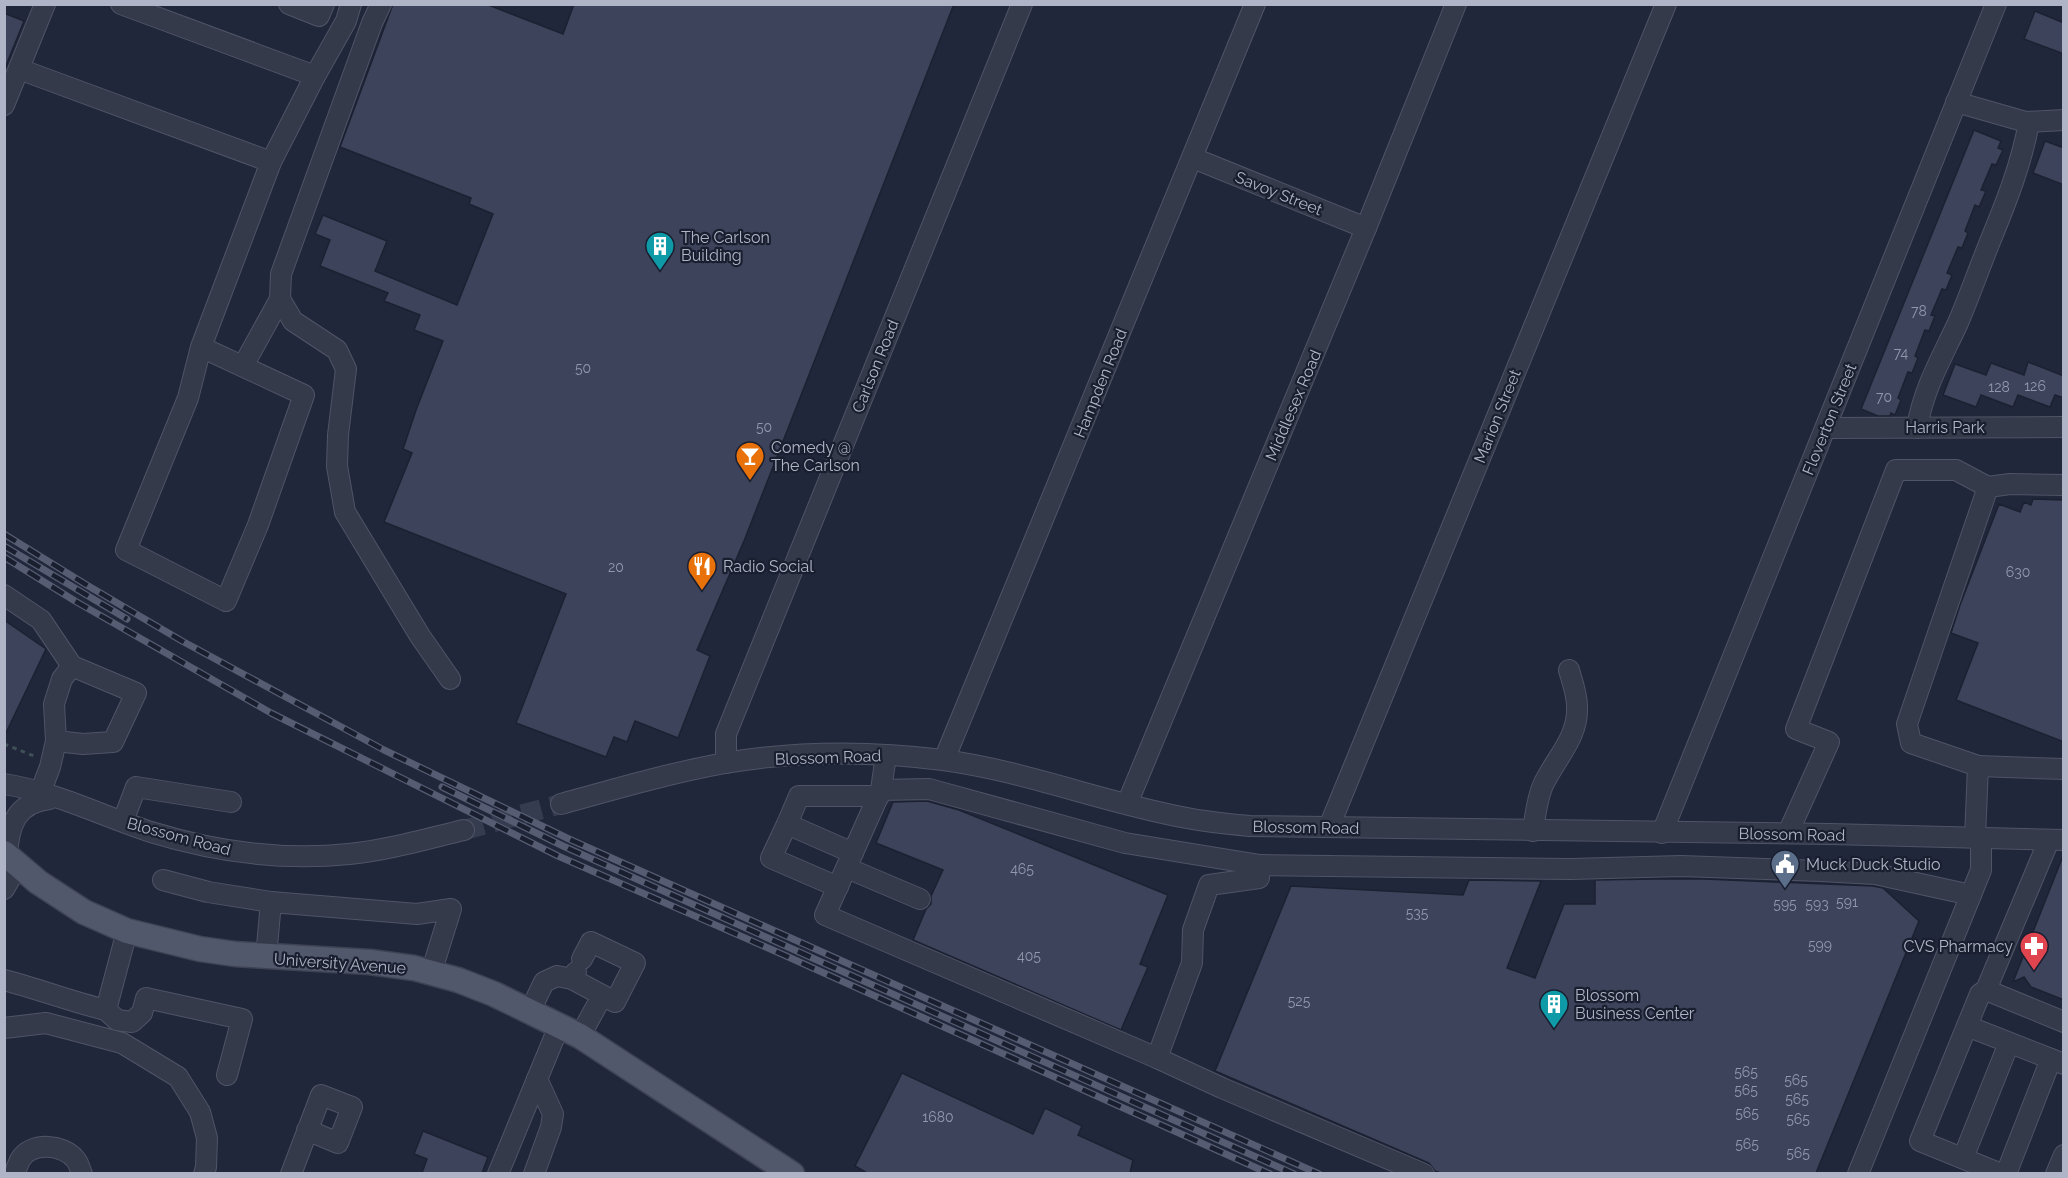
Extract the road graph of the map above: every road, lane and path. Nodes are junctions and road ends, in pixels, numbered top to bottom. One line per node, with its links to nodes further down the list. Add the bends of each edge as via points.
1 (45, 4): 12 (street)
2 (121, 4): 13 (street)
3 (290, 4): 4 (street, via 319,16)
4 (324, 4)
5 (351, 4): 13 (street, via 346,21)
6 (381, 4): 21 (street, via 281,274)
7 (1022, 4): 38 (street, Carlson Road, via 729,725)
8 (1255, 4): 18 (street, Hampden Road)
9 (1456, 4): 20 (street, Middlesex Road)
10 (1666, 4): 49 (street, Marion Street)
11 (1995, 4): 14 (street, Floverton Street)
12 (19, 69): 15 (street); 19 (street)
13 (315, 76): 19 (street)
14 (1956, 102): 17 (street); 25 (street, Floverton Street)
15 (4, 105)
16 (2064, 120): 17 (street)
17 (2029, 122): 26 (street, via 2013,185 1930,380)
18 (1193, 158): 20 (street, Savoy Street); 37 (street, Hampden Road)
19 (271, 162): 22 (street)
20 (1366, 228): 46 (street, Middlesex Road)
21 (280, 299): 23 (street); 32 (street, via 292,321 337,350 346,369 337,466 345,512)
22 (201, 347): 23 (street); 23 (street, via 188,398 126,550 226,601 258,525 304,395)
23 (243, 366)
24 (2064, 427): 26 (street, Harris Park)
25 (1826, 428): 26 (street, Harris Park); 52 (street, Floverton Street)
26 (1917, 428)
27 (2064, 485): 28 (street, via 2010,484)
28 (1988, 488): 39 (street, via 1907,724 1911,743); 53 (street, via 1956,470 1896,470 1796,729 1829,742)
29 (4, 595): 30 (street, via 41,620)
30 (72, 666): 33 (street, via 62,680 54,704); 33 (street, via 136,693 113,742)
31 (1569, 670): 51 (street, via 1577,719 1567,746 1543,786)
32 (450, 679)
33 (56, 741): 43 (street)
34 (4, 744): 36 (path)
35 (886, 755): 37 (street, Blossom Road); 38 (street, Blossom Road); 42 (street)
36 (36, 757)
37 (944, 760): 46 (street, Blossom Road, via 1016,774)
38 (726, 763): 45 (street, Blossom Road)
39 (1978, 766): 40 (street); 54 (street)
40 (2064, 769)
41 (4, 784): 43 (street, Blossom Road)
42 (880, 794): 48 (street, via 799,796); 57 (street); 58 (street, via 929,789 1125,843)
43 (39, 796): 47 (street, Blossom Road, via 60,798); 56 (street, via 13,822)
44 (231, 802): 47 (street, via 136,787)
45 (561, 804)
46 (1127, 804): 49 (street, Blossom Road, via 1188,819 1250,826)
47 (123, 821): 50 (street, Blossom Road, via 213,849 262,856 350,854)
48 (787, 825): 57 (street); 60 (street, via 771,858)
49 (1329, 827): 51 (street, Blossom Road)
50 (465, 830)
51 (1533, 831): 52 (street, Blossom Road)
52 (1662, 833): 53 (street, Blossom Road)
53 (1788, 833): 54 (street, Blossom Road)
54 (1978, 838): 55 (street, Blossom Road); 62 (street, via 1981,870)
55 (2056, 840): 70 (street)
56 (10, 857): 61 (street); 65 (main road, University Avenue, via 38,882 84,912)
57 (850, 860): 60 (street); 63 (street)
58 (1260, 865): 62 (street, via 1571,869 1681,866 1821,871 1875,874); 79 (street, via 1260,878 1209,885 1193,930 1191,963)
59 (163, 880): 64 (street)
60 (838, 886): 79 (street, via 825,915)
61 (4, 889)
62 (1971, 895): 94 (street)
63 (920, 899)
64 (272, 902): 66 (street); 68 (street, via 417,914 451,909)
65 (128, 931): 66 (main road, University Avenue, via 200,949); 72 (street)
66 (266, 957): 68 (main road, University Avenue, via 370,962)
67 (577, 970): 71 (street); 71 (street, via 591,942 635,963 615,1002); 73 (street, via 544,982)
68 (431, 973): 73 (main road, University Avenue, via 458,980)
69 (4, 980): 72 (street)
70 (1986, 990): 74 (street); 75 (street, via 1980,994)
71 (602, 996): 77 (street)
72 (106, 1010): 81 (street, via 117,1020 132,1022 142,1013 146,998 242,1019)
73 (530, 1011): 77 (main road, University Avenue)
74 (2064, 1022)
75 (1967, 1026): 78 (street); 85 (street, via 1920,1141)
76 (4, 1028): 88 (street, via 46,1023 122,1043 178,1077 200,1112 207,1138)
77 (569, 1031): 82 (street); 92 (main road, University Avenue)
78 (2009, 1043): 80 (street); 85 (street)
79 (1157, 1058): 93 (street)
80 (2057, 1062): 96 (street)
81 (227, 1075)
82 (537, 1079): 90 (street); 91 (street, via 553,1114)
83 (307, 1130): 89 (street)
84 (2064, 1155): 97 (street)
85 (1963, 1158): 95 (street)
86 (15, 1173): 87 (street, via 21,1158 31,1150 56,1147 76,1160)
87 (82, 1173)
88 (204, 1173)
89 (291, 1173)
90 (498, 1173)
91 (534, 1173)
92 (792, 1173)
93 (1424, 1173)
94 (1858, 1173)
95 (2001, 1173)
96 (2006, 1173)
97 (2056, 1173)

